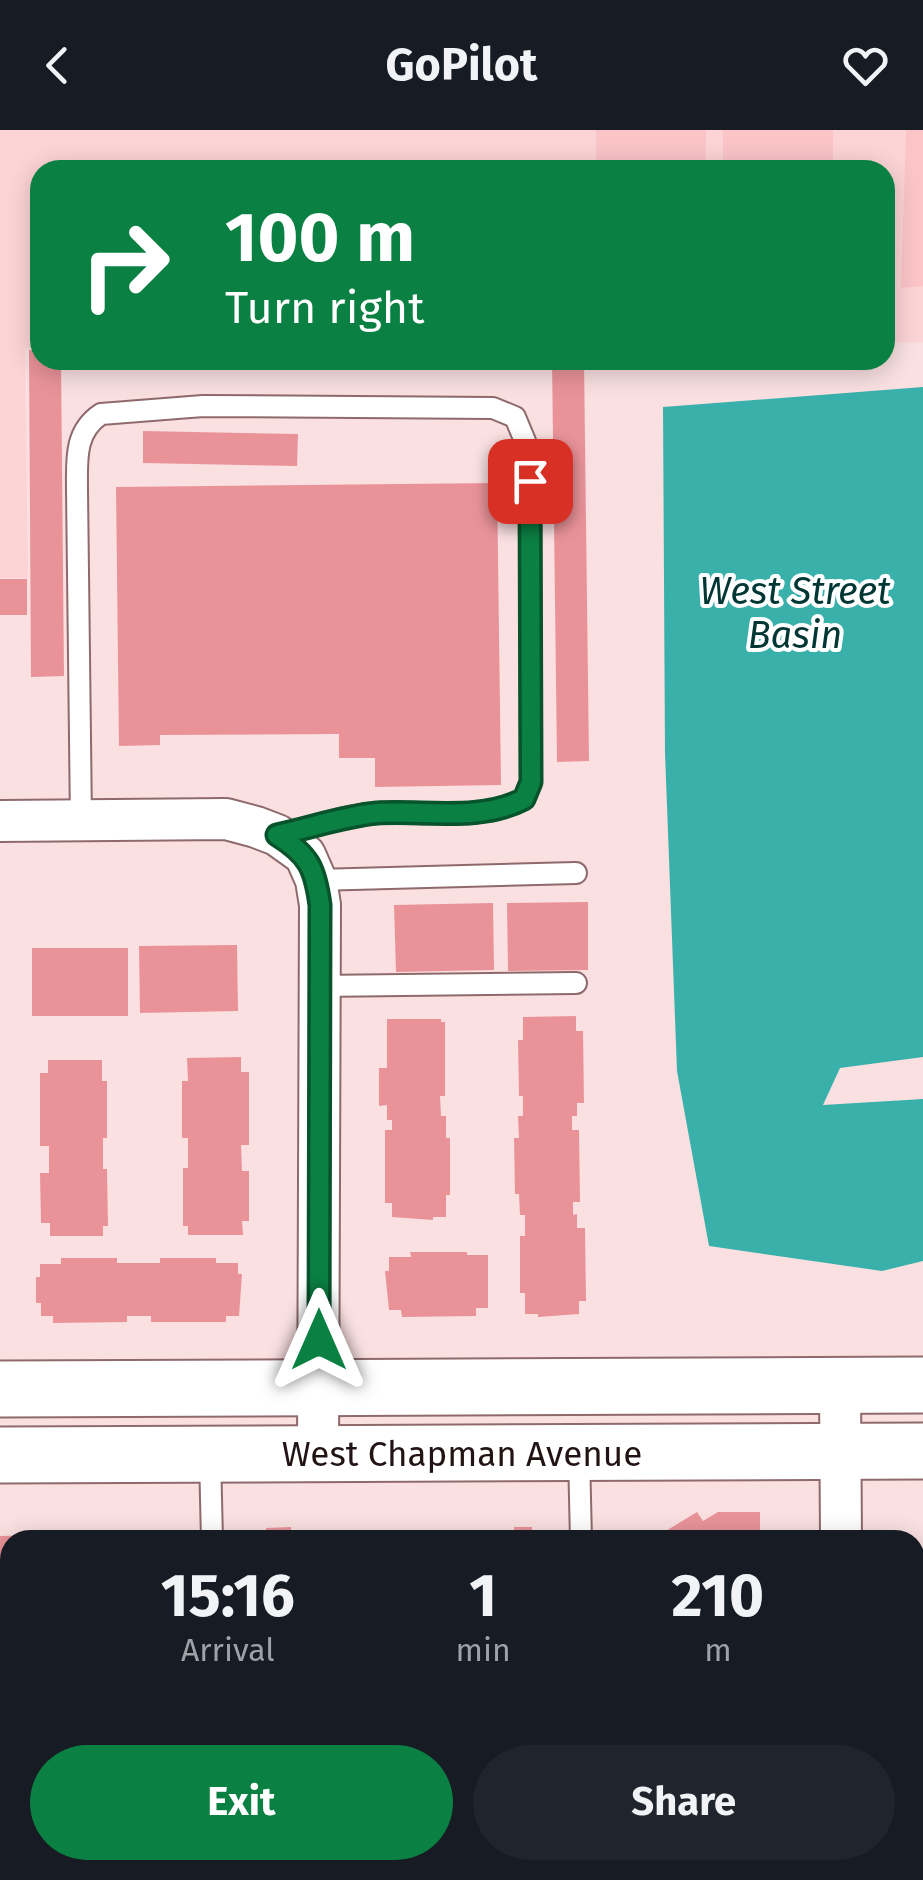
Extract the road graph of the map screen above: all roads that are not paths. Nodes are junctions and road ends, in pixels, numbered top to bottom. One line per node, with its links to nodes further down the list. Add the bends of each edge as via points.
1 (0, 821): 2 (street)
2 (81, 821): 3 (street, via 226,820); 3 (lane, via 77,490 78,448 88,423 130,410 221,406 493,408 515,417 530,481 531,782 524,799 484,812 374,814)
3 (277, 835): 5 (street, via 305,855)
4 (576, 873): 5 (lane)
5 (316, 880): 7 (street)
6 (576, 984): 7 (lane)
7 (318, 986): 10 (street)
8 (923, 1385): 9 (main road, West Chapman Avenue)
9 (840, 1386): 10 (main road, West Chapman Avenue); 13 (street)
10 (319, 1388): 11 (main road, West Chapman Avenue); 14 (street)
11 (0, 1390)
12 (923, 1451): 13 (main road, West Chapman Avenue)
13 (840, 1452): 16 (main road, West Chapman Avenue); 20 (street)
14 (318, 1453): 15 (main road, West Chapman Avenue); 16 (main road, West Chapman Avenue)
15 (210, 1454): 17 (main road, West Chapman Avenue); 18 (lane)
16 (579, 1454): 19 (lane)
17 (0, 1455)
18 (212, 1530)
19 (581, 1530)
20 (841, 1530)

